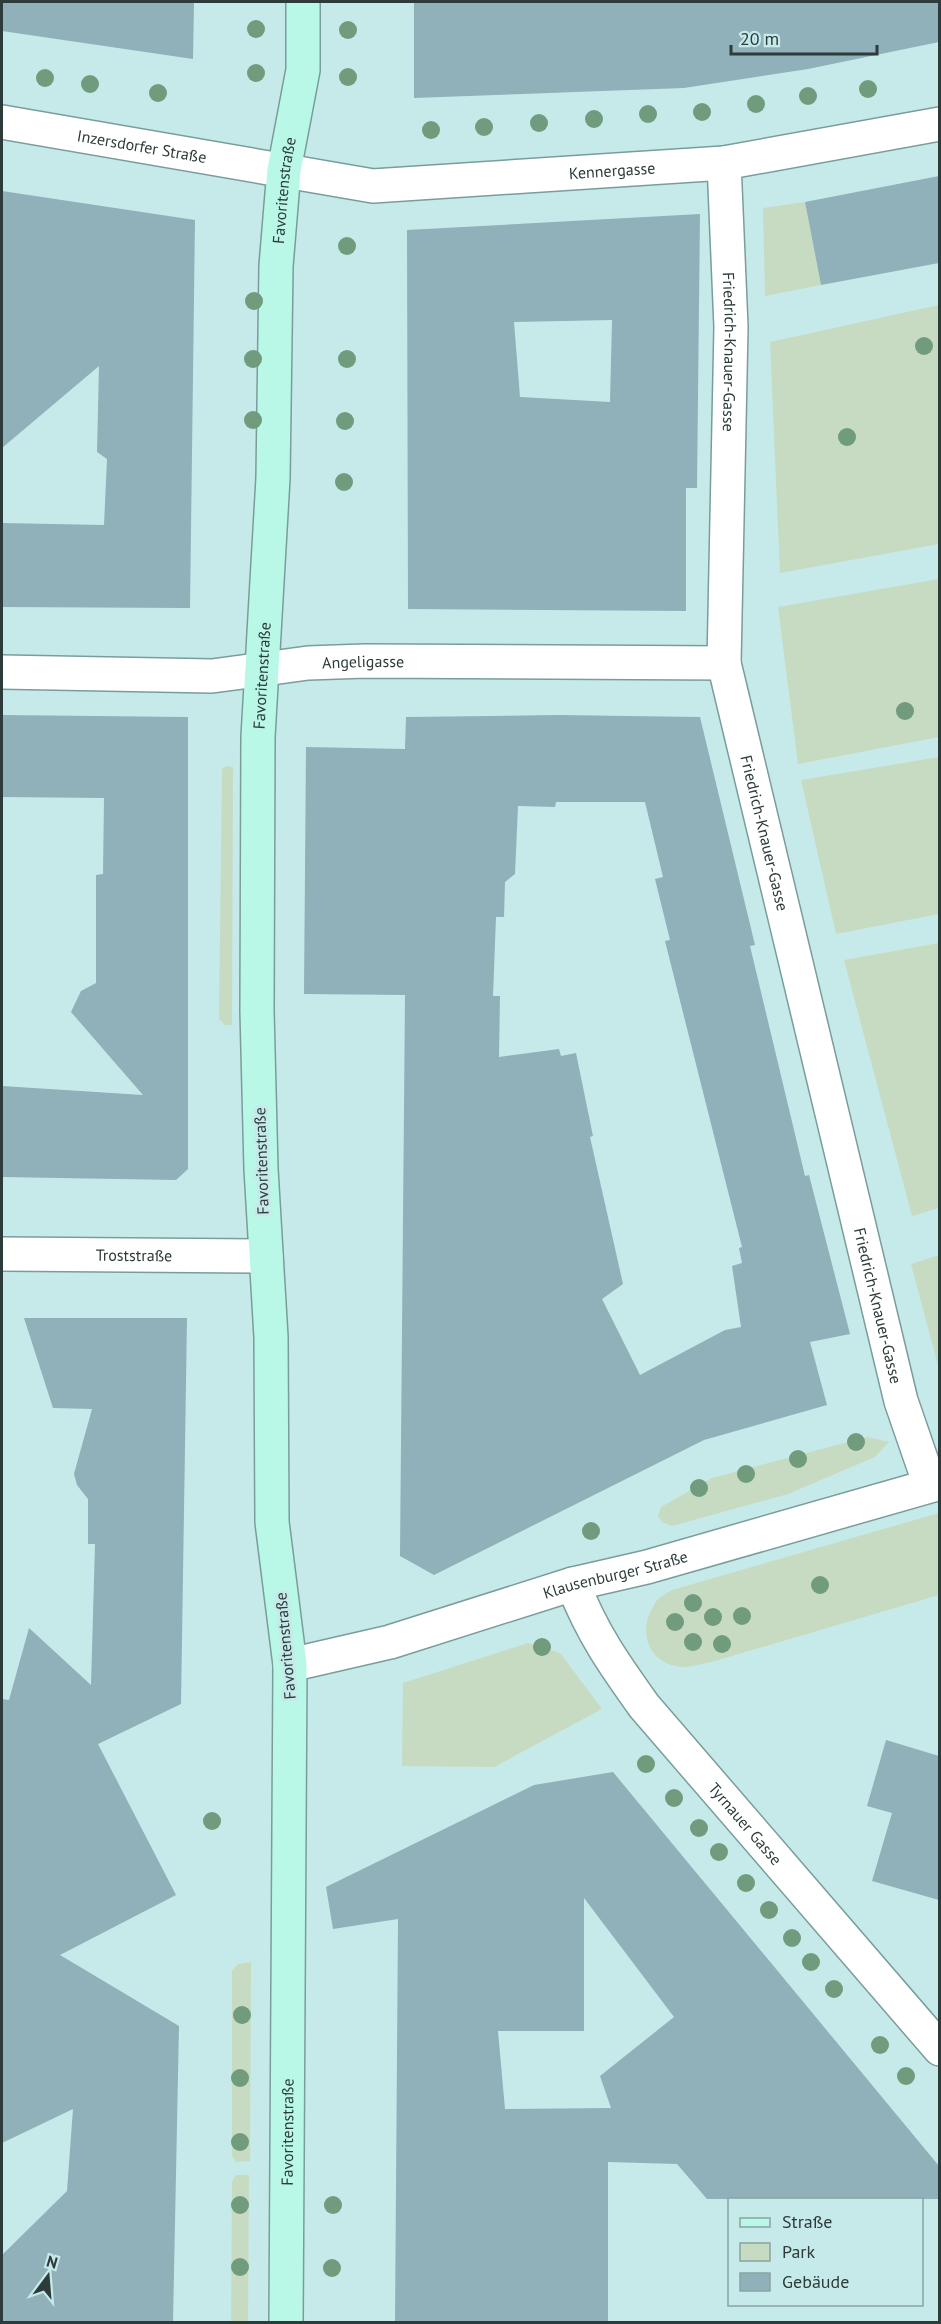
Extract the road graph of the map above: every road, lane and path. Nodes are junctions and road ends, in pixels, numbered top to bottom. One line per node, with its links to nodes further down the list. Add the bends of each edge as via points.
1 (303, 2): 5 (main road, Favoritenstraße, via 303,70)
2 (2, 122): 5 (street, Inzersdorfer Straße)
3 (939, 124): 4 (street, Kennergasse)
4 (724, 163): 5 (street, Kennergasse, via 373,186); 6 (street, Friedrich-Knauer-Gasse, via 731,327)
5 (284, 170): 7 (main road, Favoritenstraße, via 276,266 273,478)
6 (724, 663): 7 (street, Angeligasse, via 365,661); 11 (street, Friedrich-Knauer-Gasse, via 901,1401)
7 (262, 670): 8 (street, Angeligasse, via 212,676); 10 (main road, Favoritenstraße, via 258,737 257,1011)
8 (2, 672)
9 (2, 1254): 10 (street, Troststraße)
10 (266, 1256): 13 (main road, Favoritenstraße, via 271,1337 272,1522)
11 (935, 1484): 12 (street, Klausenburger Straße, via 647,1567)
12 (573, 1584): 13 (street, Klausenburger Straße, via 390,1642); 14 (street, Tyrnauer Gasse, via 588,1623 606,1654 644,1706)
13 (290, 1665): 15 (main road, Favoritenstraße)
14 (939, 2049)
15 (286, 2322)

